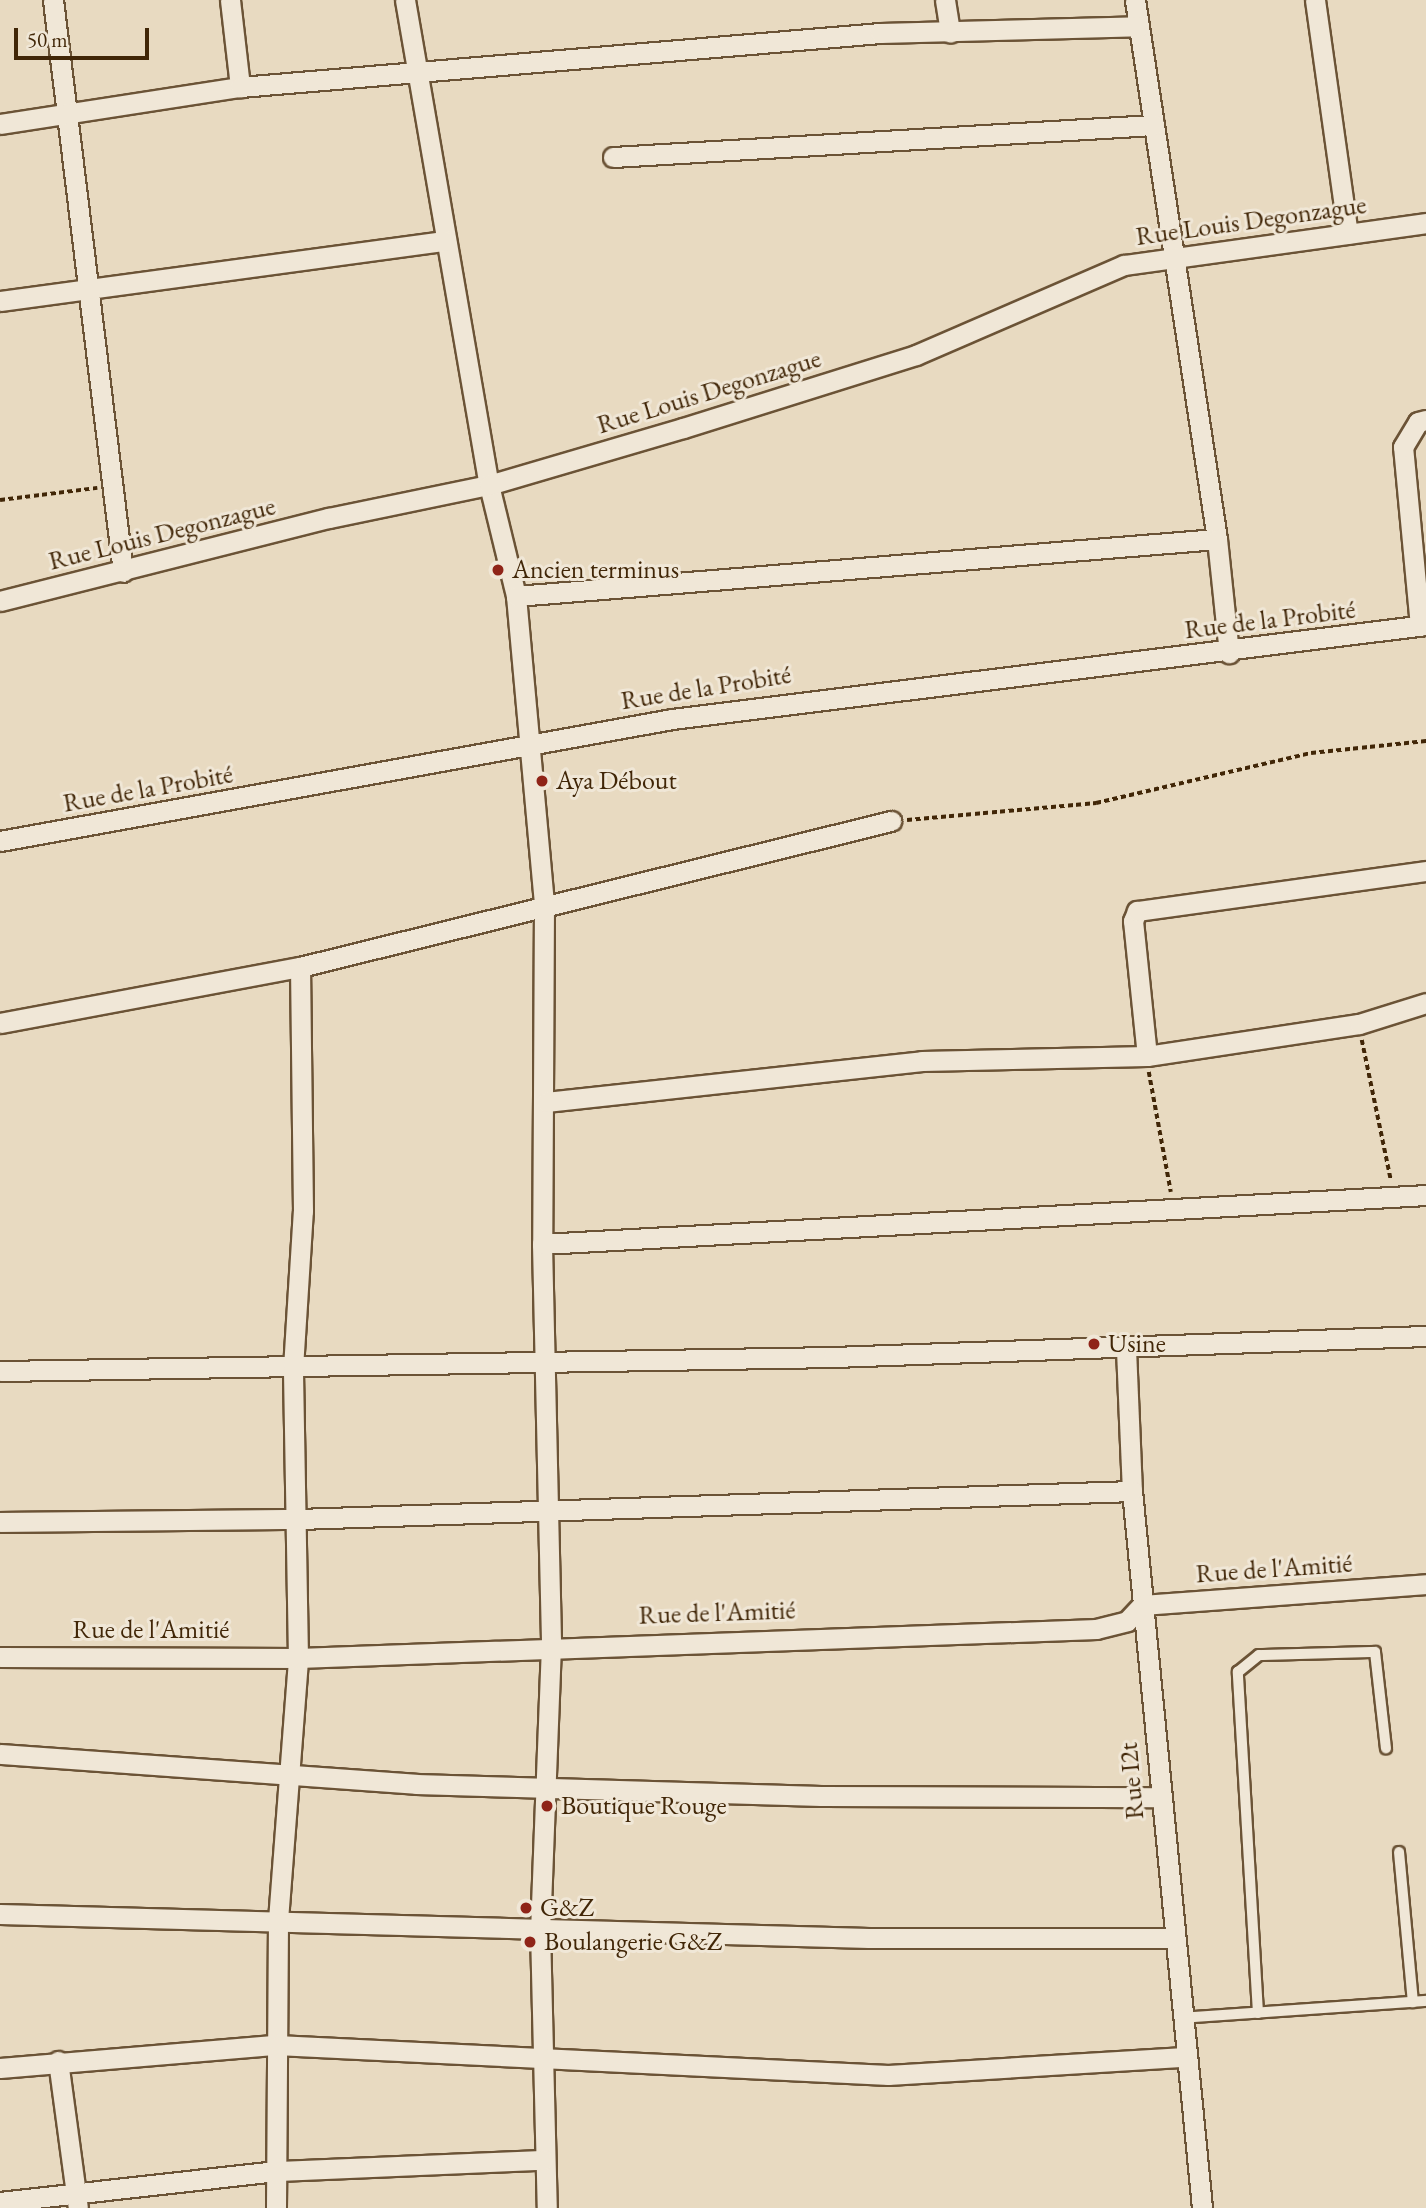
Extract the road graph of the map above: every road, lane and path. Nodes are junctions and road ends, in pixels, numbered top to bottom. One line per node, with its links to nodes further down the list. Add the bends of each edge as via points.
1 (53, 0): 11 (street)
2 (230, 0): 10 (street)
3 (405, 0): 9 (street)
4 (945, 0): 8 (street)
5 (1135, 0): 7 (street)
6 (1315, 0): 16 (street)
7 (1139, 26): 8 (street); 13 (street)
8 (950, 33): 9 (street, via 880,33)
9 (417, 75): 10 (street); 17 (street)
10 (240, 88): 11 (street)
11 (68, 114): 12 (street); 19 (street)
12 (0, 124)
13 (1154, 125): 14 (street); 18 (street)
14 (613, 157)
15 (1426, 223): 16 (street, Rue Louis Degonzague)
16 (1348, 234): 18 (street, Rue Louis Degonzague)
17 (446, 241): 19 (street); 22 (street)
18 (1174, 255): 22 (street, Rue Louis Degonzague, via 1080,282 881,367); 25 (street)
19 (88, 288): 20 (street); 23 (street)
20 (0, 301)
21 (1426, 420): 29 (street, via 1418,422 1403,447)
22 (489, 485): 26 (street, Rue Louis Degonzague, via 329,518); 27 (street)
23 (113, 486): 24 (path); 26 (street)
24 (0, 500)
25 (1217, 539): 27 (street); 30 (street)
26 (123, 572): 28 (street, Rue Louis Degonzague)
27 (516, 596): 32 (street)
28 (0, 601)
29 (1423, 625): 30 (street, Rue de la Probité)
30 (1229, 653): 32 (street, Rue de la Probité, via 825,696)
31 (1426, 741): 33 (path, via 1311,753 1096,803)
32 (529, 744): 34 (street, Rue de la Probité); 36 (street)
33 (891, 821): 36 (street)
34 (0, 841)
35 (1426, 871): 41 (street, via 1137,911 1133,921)
36 (544, 904): 37 (street); 42 (street)
37 (300, 967): 39 (street); 50 (street, via 303,1211)
38 (1426, 1003): 40 (street)
39 (0, 1023)
40 (1359, 1024): 41 (street); 44 (path)
41 (1147, 1056): 42 (street, via 894,1063); 45 (path)
42 (546, 1102): 46 (street)
43 (1426, 1195): 44 (street)
44 (1395, 1198): 45 (street)
45 (1174, 1210): 46 (street)
46 (542, 1244): 49 (street)
47 (1426, 1336): 48 (street)
48 (1126, 1349): 49 (street); 52 (street, Rue I2t)
49 (545, 1364): 50 (street); 53 (street)
50 (293, 1368): 51 (street); 54 (street)
51 (0, 1371)
52 (1132, 1491): 53 (street); 57 (street, Rue I2t)
53 (550, 1509): 54 (street); 58 (street)
54 (298, 1520): 55 (street); 60 (street)
55 (0, 1522)
56 (1426, 1584): 57 (street, Rue de l'Amitié)
57 (1142, 1605): 58 (street, Rue de l'Amitié, via 1127,1621 1096,1629); 65 (street, Rue I2t)
58 (551, 1645): 60 (street, Rue de l'Amitié); 64 (street)
59 (0, 1657): 60 (street, Rue de l'Amitié)
60 (298, 1658): 63 (street)
61 (1386, 1748): 73 (lane, via 1375,1651 1259,1655 1238,1672)
62 (0, 1754): 63 (street)
63 (285, 1778): 64 (street); 68 (street)
64 (543, 1789): 65 (street); 69 (street)
65 (1160, 1797): 70 (street, Rue I2t)
66 (1399, 1852): 72 (lane)
67 (0, 1914): 68 (street)
68 (278, 1920): 69 (street); 75 (street)
69 (540, 1930): 70 (street); 76 (street)
70 (1174, 1938): 74 (street, Rue I2t)
71 (1426, 2001): 72 (lane)
72 (1413, 2002): 73 (lane)
73 (1258, 2013): 74 (lane)
74 (1181, 2018): 77 (street, Rue I2t)
75 (276, 2045): 76 (street); 78 (street); 81 (street)
76 (541, 2053): 77 (street, via 637,2067 888,2075); 80 (street)
77 (1184, 2057): 86 (street, Rue I2t)
78 (58, 2061): 79 (street); 82 (street)
79 (0, 2068)
80 (544, 2160): 81 (street); 85 (street)
81 (276, 2171): 82 (street); 84 (street)
82 (77, 2200): 83 (street)
83 (0, 2202)
84 (276, 2208)
85 (547, 2208)
86 (1202, 2208)

